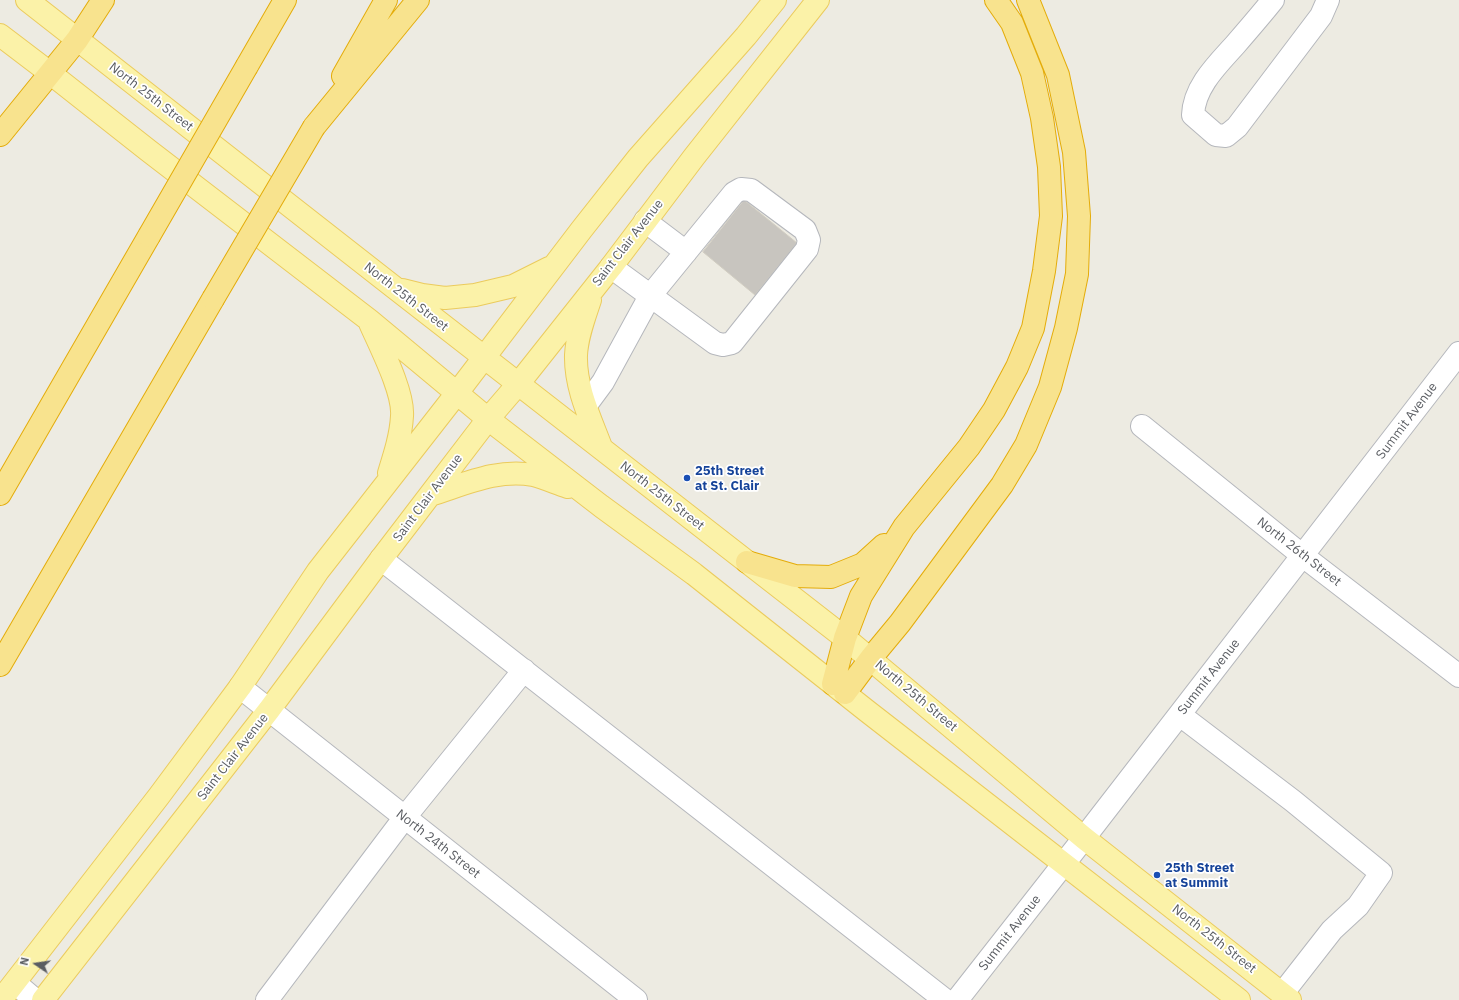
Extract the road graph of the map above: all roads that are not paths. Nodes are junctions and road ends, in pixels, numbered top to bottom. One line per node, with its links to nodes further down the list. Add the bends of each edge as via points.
1 (27, 0): 13 (main road, North 25th Street)
2 (103, 0): 13 (highway)
3 (285, 0): 35 (highway, bridge)
4 (386, 0): 15 (highway)
5 (418, 0): 15 (highway)
6 (775, 0): 19 (main road, via 638,158)
7 (818, 0): 17 (main road, Saint Clair Avenue)
8 (996, 0): 37 (highway, via 1012,23 1032,73 1042,118 1049,167 1051,216 1044,271 1033,328 1017,367 997,404 969,447)
9 (1028, 0): 42 (highway, via 1058,75 1074,152 1079,216 1076,274 1066,328 1050,387 1026,445 1002,485)
10 (1273, 0): 11 (street, via 1208,76 1198,94 1194,115 1216,135 1226,136 1237,127 1321,16)
11 (1328, 0)
12 (0, 35): 14 (main road)
13 (77, 40): 14 (highway); 22 (main road, North 25th Street)
14 (50, 73): 16 (highway); 24 (main road)
15 (314, 127): 43 (highway, bridge)
16 (0, 135)
17 (645, 221): 18 (street); 20 (main road, Saint Clair Avenue)
18 (686, 252): 23 (street); 23 (street, via 734,193 741,189 751,190 805,230 809,240 807,249 732,343 715,343)
19 (554, 266): 22 (main road, via 513,286 475,296 445,298); 26 (main road)
20 (611, 267): 21 (main road, Saint Clair Avenue); 23 (street)
21 (595, 285): 27 (main road, Saint Clair Avenue); 29 (main road, via 576,355 582,396)
22 (395, 288): 26 (main road, North 25th Street)
23 (650, 296): 29 (street, via 603,382)
24 (369, 320): 28 (main road); 33 (main road, via 400,394 403,415 398,443)
25 (1459, 353): 38 (street, Summit Avenue)
26 (484, 358): 27 (main road, North 25th Street); 28 (main road)
27 (519, 383): 30 (main road, Saint Clair Avenue); 32 (main road, North 25th Street)
28 (458, 393): 30 (main road); 33 (main road)
29 (586, 406): 32 (main road)
30 (488, 419): 34 (main road); 36 (main road, Saint Clair Avenue)
31 (1142, 426): 38 (street, North 26th Street)
32 (601, 448): 40 (main road, North 25th Street)
33 (385, 486): 46 (main road, via 318,571)
34 (583, 492): 36 (main road, via 533,475 517,473 490,476); 47 (main road, via 694,574)
35 (0, 494)
36 (430, 495): 39 (main road, Saint Clair Avenue)
37 (904, 527): 40 (highway, via 863,564 831,577 794,576); 41 (highway, via 861,596)
38 (1303, 556): 45 (street, North 26th Street); 49 (street, Summit Avenue)
39 (381, 559): 44 (street); 48 (main road, Saint Clair Avenue)
40 (747, 562): 41 (main road, North 25th Street)
41 (845, 638): 42 (main road, North 25th Street); 47 (highway)
42 (871, 658): 47 (highway); 51 (main road, North 25th Street)
43 (0, 665)
44 (524, 670): 50 (street); 60 (street)
45 (1459, 676)
46 (240, 687): 48 (street, North 24th Street); 53 (main road, via 160,796)
47 (839, 689): 52 (main road)
48 (269, 710): 50 (street, North 24th Street); 57 (main road, Saint Clair Avenue)
49 (1180, 715): 51 (street, Summit Avenue); 54 (street, via 1293,801 1381,873 1358,906 1332,930)
50 (405, 817): 58 (street); 59 (street, North 24th Street)
51 (1084, 838): 52 (street, Summit Avenue); 54 (main road, North 25th Street)
52 (1064, 864): 61 (street, Summit Avenue); 62 (main road)
53 (15, 983): 55 (main road); 56 (street)
54 (1286, 997)
55 (1, 1000)
56 (35, 1000)
57 (43, 1000)
58 (267, 1000)
59 (636, 1000)
60 (945, 1000)
61 (957, 1000)
62 (1239, 1000)

